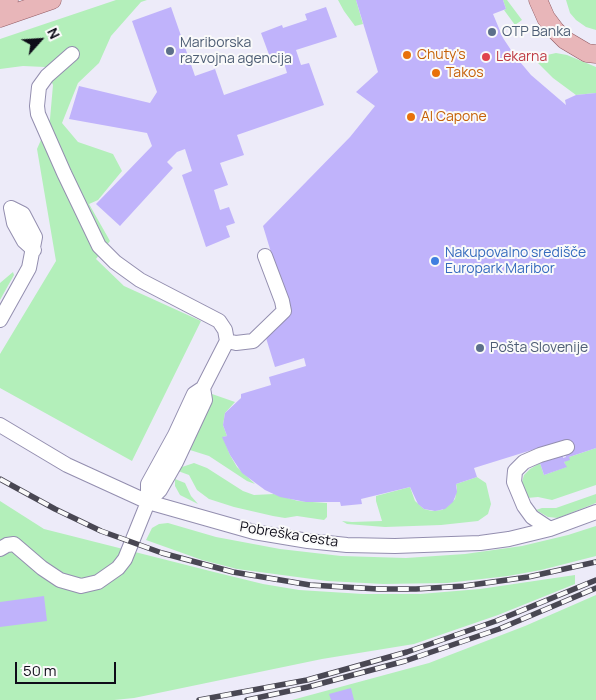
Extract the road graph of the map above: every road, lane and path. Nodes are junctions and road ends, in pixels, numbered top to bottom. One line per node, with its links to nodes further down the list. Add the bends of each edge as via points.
1 (9, 0): 5 (main road)
2 (52, 0): 6 (main road)
3 (538, 0): 9 (main road, via 546,18 565,40 587,53)
4 (548, 0): 7 (main road, via 561,22 577,36)
5 (0, 3)
6 (0, 18)
7 (596, 42)
8 (72, 54): 13 (street, via 39,87 38,114 99,246 140,280 219,321)
9 (596, 54)
10 (34, 250): 12 (street, via 29,268)
11 (265, 256): 13 (street, via 284,311 253,341)
12 (0, 320)
13 (227, 341): 16 (street, via 203,388 205,400 176,462 160,490)
14 (0, 425): 16 (street, Pobreška cesta, via 67,465)
15 (566, 447): 18 (street, via 524,462 515,471 514,482 524,506 532,517)
16 (148, 502): 18 (street, Pobreška cesta, via 254,532 347,545 480,543); 19 (street, via 125,559 98,582 81,586 60,580 14,544)
17 (596, 512): 18 (street, Pobreška cesta)
18 (550, 529)
19 (0, 549)

